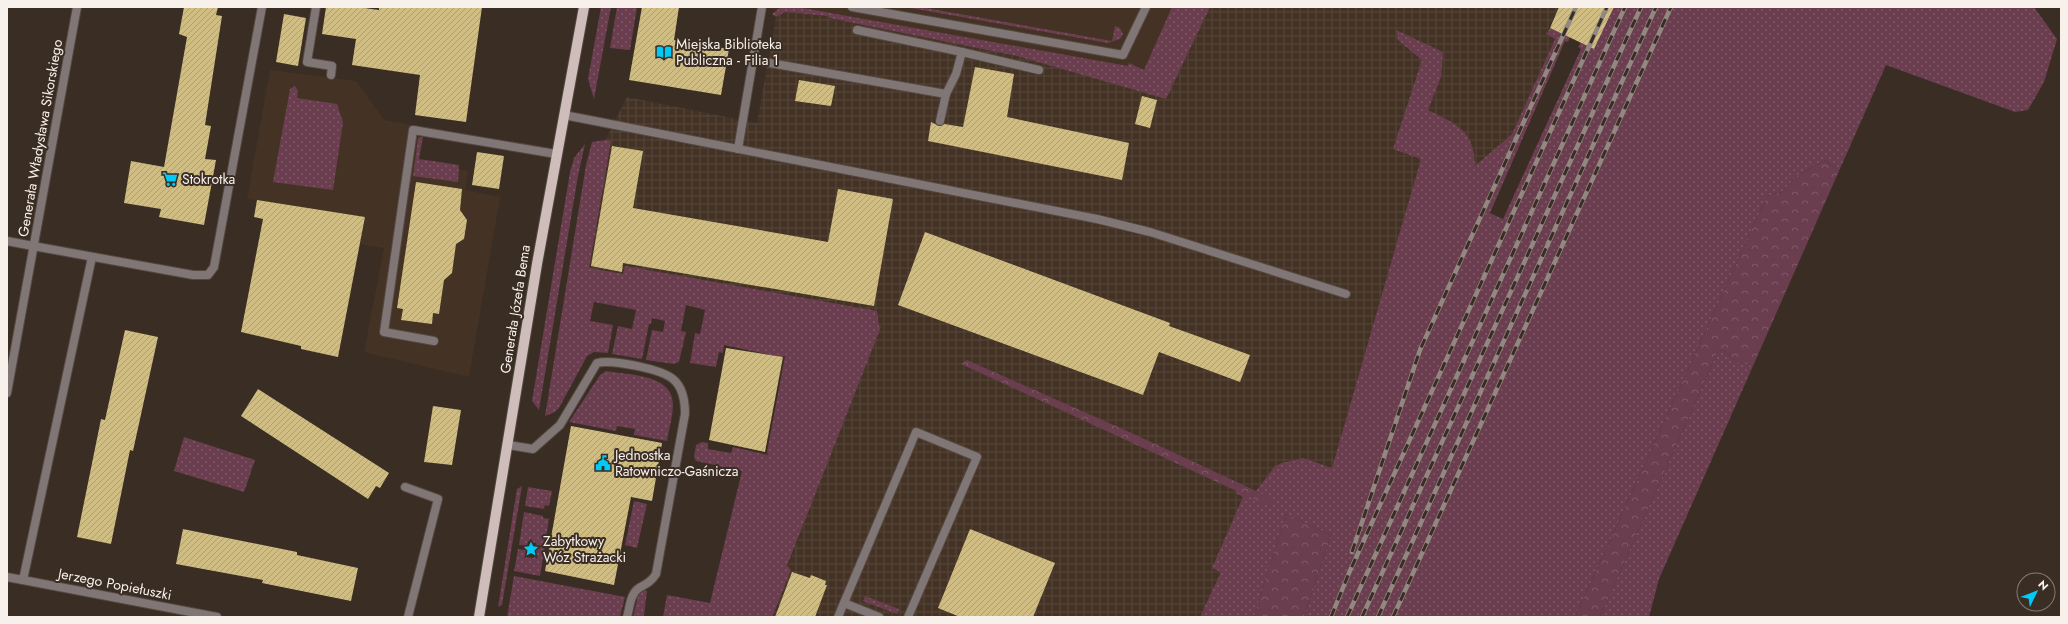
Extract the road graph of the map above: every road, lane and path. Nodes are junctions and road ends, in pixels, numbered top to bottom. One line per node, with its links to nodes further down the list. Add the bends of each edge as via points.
1 (77, 7): 19 (street, Generała Władysława Sikorskiego)
2 (262, 7): 20 (street, via 214,267 208,275 197,275)
3 (316, 7): 12 (street, via 307,62 332,66)
4 (584, 7): 14 (main road, Generała Józefa Bema)
5 (762, 7): 10 (street)
6 (852, 7): 7 (street, via 1122,55)
7 (1146, 7)
8 (857, 30): 9 (street)
9 (962, 52): 11 (street); 13 (street, via 956,74)
10 (754, 60): 13 (street); 16 (street)
11 (1039, 70)
12 (331, 75)
13 (946, 94): 15 (street)
14 (564, 115): 16 (street); 17 (main road, Generała Józefa Bema)
15 (940, 121)
16 (738, 149): 21 (street, via 1098,219 1150,232)
17 (556, 154): 22 (street, via 413,130 384,332); 24 (main road, Generała Józefa Bema)
18 (7, 241): 19 (street)
19 (33, 246): 20 (street); 23 (street, Generała Władysława Sikorskiego)
20 (92, 257): 27 (street)
21 (1346, 294)
22 (434, 342)
23 (7, 393)
24 (508, 445): 31 (main road, Generała Józefa Bema); 32 (street, via 533,448 560,425 597,363 608,362 643,368 663,373 675,381 683,396 685,414 656,574 632,596)
25 (404, 487): 30 (street, via 438,499)
26 (7, 577): 27 (street, Jerzego Popiełuszki)
27 (22, 580): 29 (street, Jerzego Popiełuszki)
28 (844, 603): 33 (street); 34 (street); 35 (street, via 916,432 977,457)
29 (217, 617)
30 (408, 617)
31 (479, 617)
32 (627, 617)
33 (838, 617)
34 (879, 617)
35 (908, 617)

